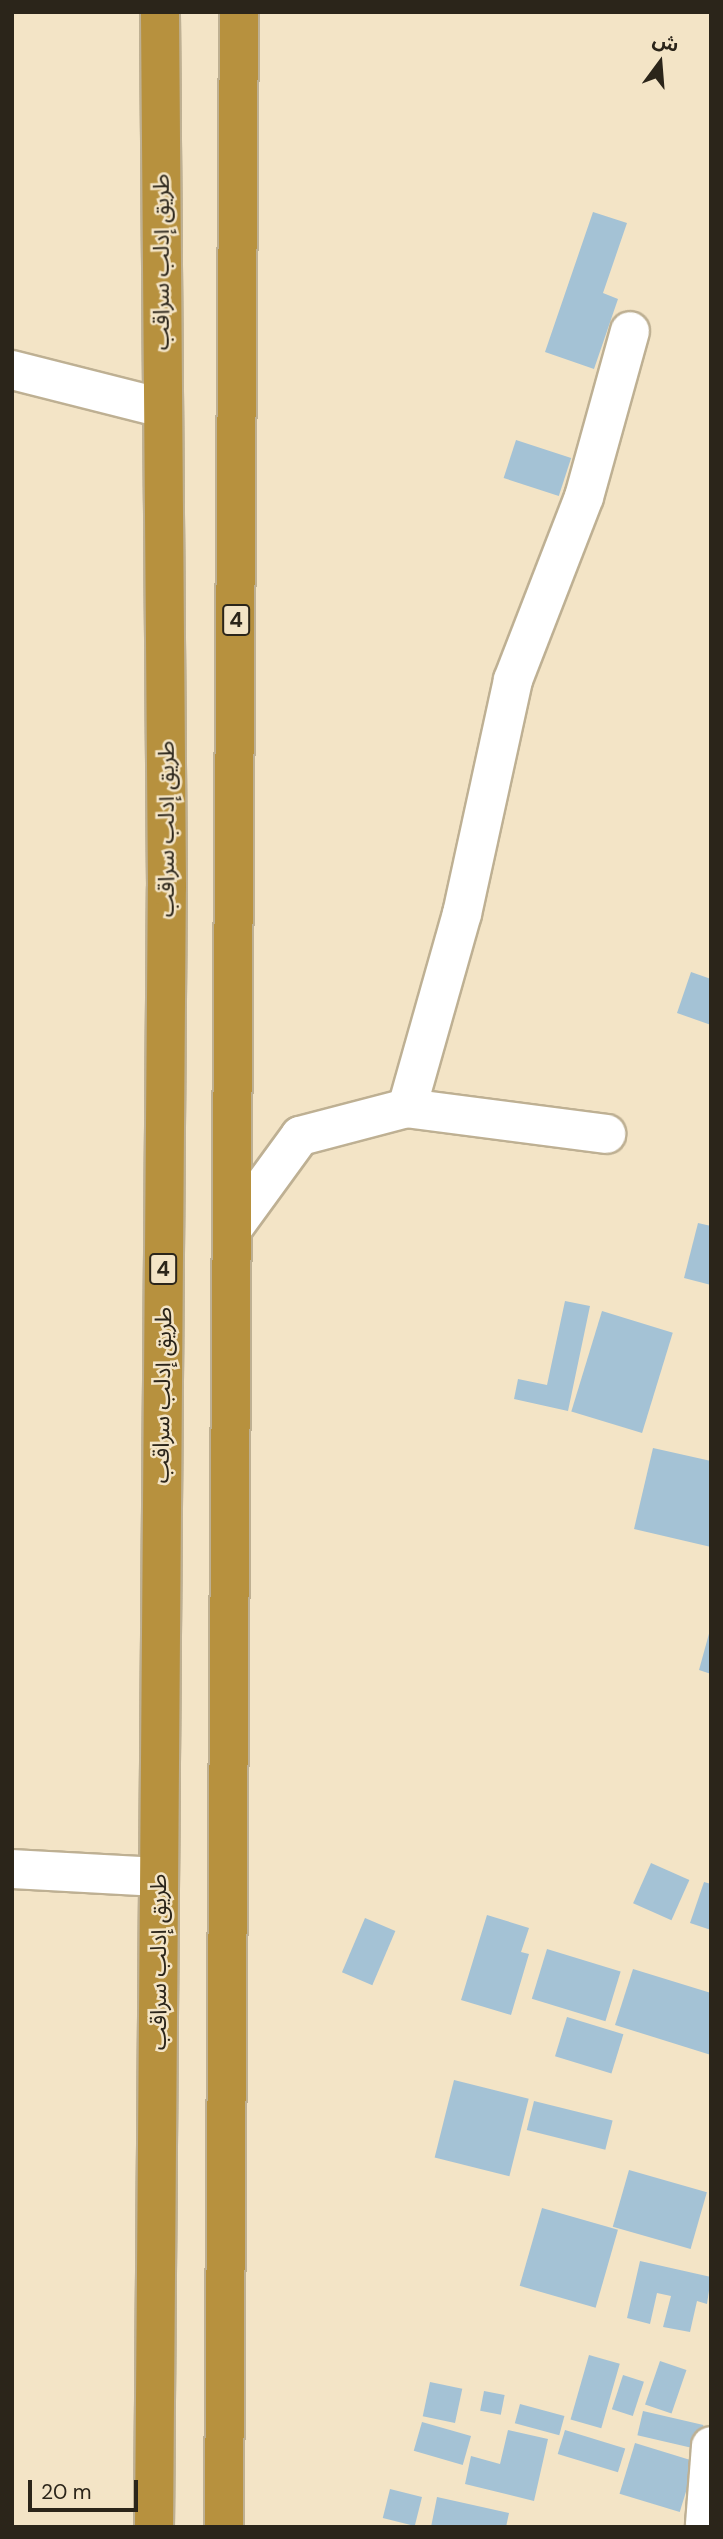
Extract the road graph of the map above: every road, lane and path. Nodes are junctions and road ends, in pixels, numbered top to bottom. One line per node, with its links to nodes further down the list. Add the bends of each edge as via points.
1 (160, 12): 5 (highway, طريق إدلب سراقب / 4)
2 (239, 12): 8 (highway, 4)
3 (630, 331): 6 (street, via 584,497 513,680 463,914)
4 (12, 370): 5 (street)
5 (162, 408): 10 (highway, طريق إدلب سراقب / 4, via 167,887)
6 (407, 1108): 7 (street); 8 (street, via 300,1136)
7 (606, 1135)
8 (233, 1228): 14 (highway)
9 (12, 1869): 10 (street)
10 (158, 1877): 13 (highway, طريق إدلب سراقب / 4)
11 (711, 2446): 12 (street)
12 (705, 2524)
13 (154, 2527)
14 (224, 2527)

